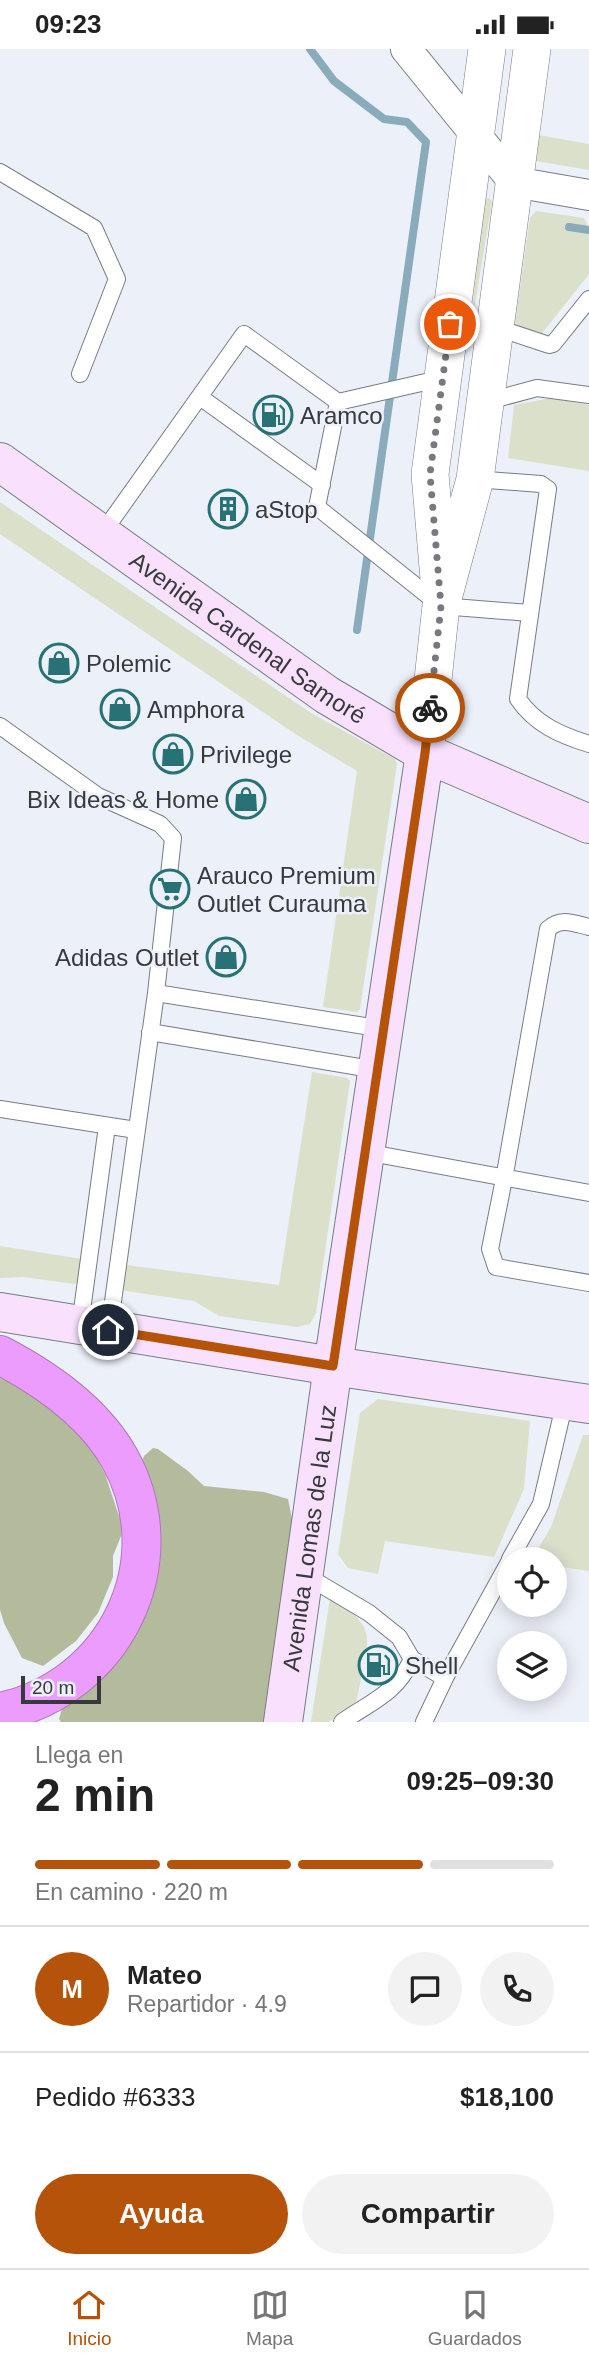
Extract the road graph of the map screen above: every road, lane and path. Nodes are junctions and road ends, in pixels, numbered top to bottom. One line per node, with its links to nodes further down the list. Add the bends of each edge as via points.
1 (406, 49): 4 (street)
2 (487, 49): 4 (street, Avenida Lomas de la Luz)
3 (532, 49): 6 (street, Avenida Lomas de la Luz)
4 (476, 135): 6 (street); 11 (street, Avenida Lomas de la Luz)
5 (0, 172): 10 (lane, via 94,228 117,279)
6 (514, 182): 7 (street); 9 (street, Avenida Lomas de la Luz)
7 (585, 201)
8 (589, 299): 9 (lane, via 553,344)
9 (495, 327): 15 (street, Avenida Lomas de la Luz)
10 (80, 374)
11 (426, 381): 14 (lane); 20 (street, Avenida Lomas de la Luz)
12 (589, 395): 15 (lane, via 537,389)
13 (200, 397): 14 (lane, via 244,334); 18 (lane); 19 (lane)
14 (338, 402): 18 (lane)
15 (485, 402): 17 (street, Avenida Lomas de la Luz)
16 (0, 462): 19 (main road, Avenida Cardenal Samoré)
17 (475, 479): 20 (street, Avenida Lomas de la Luz); 21 (lane, via 548,489)
18 (322, 485): 20 (lane, via 317,507)
19 (101, 535): 24 (main road, Avenida Cardenal Samoré, via 327,695)
20 (441, 606): 21 (lane); 24 (street, Avenida Lomas de la Luz)
21 (530, 613): 23 (lane, via 518,699 528,713 561,735)
22 (0, 726): 27 (lane, via 98,796 160,824 173,838)
23 (589, 744)
24 (425, 753): 25 (main road, Avenida Cardenal Samoré); 28 (main road, Avenida Lomas de la Luz)
25 (589, 824)
26 (589, 927): 35 (lane, via 563,921 548,929)
27 (156, 993): 28 (lane); 29 (lane)
28 (384, 1029): 30 (main road, Avenida Lomas de la Luz)
29 (150, 1032): 30 (lane); 33 (lane)
30 (377, 1070): 34 (main road, Avenida Lomas de la Luz)
31 (0, 1109): 32 (lane)
32 (107, 1126): 33 (lane); 39 (lane)
33 (136, 1130): 39 (lane)
34 (365, 1152): 35 (lane); 41 (main road, Avenida Lomas de la Luz)
35 (504, 1179): 36 (lane); 37 (lane, via 489,1249 495,1267)
36 (589, 1193)
37 (589, 1283)
38 (0, 1312): 39 (main road)
39 (94, 1327): 41 (main road)
40 (0, 1355): 48 (highway, via 72,1402 104,1435 130,1480 142,1531 137,1584 107,1644 76,1676 57,1688)
41 (333, 1366): 42 (main road); 44 (main road, Avenida Lomas de la Luz)
42 (577, 1402): 43 (lane, via 541,1504)
43 (517, 1547)
44 (304, 1574): 46 (lane, via 369,1613 399,1637); 49 (main road, Avenida Lomas de la Luz)
45 (497, 1584): 47 (lane)
46 (412, 1659): 47 (lane); 50 (lane, via 404,1676 385,1696)
47 (445, 1678): 51 (lane)
48 (0, 1711)
49 (283, 1722)
50 (342, 1722)
51 (424, 1722)

